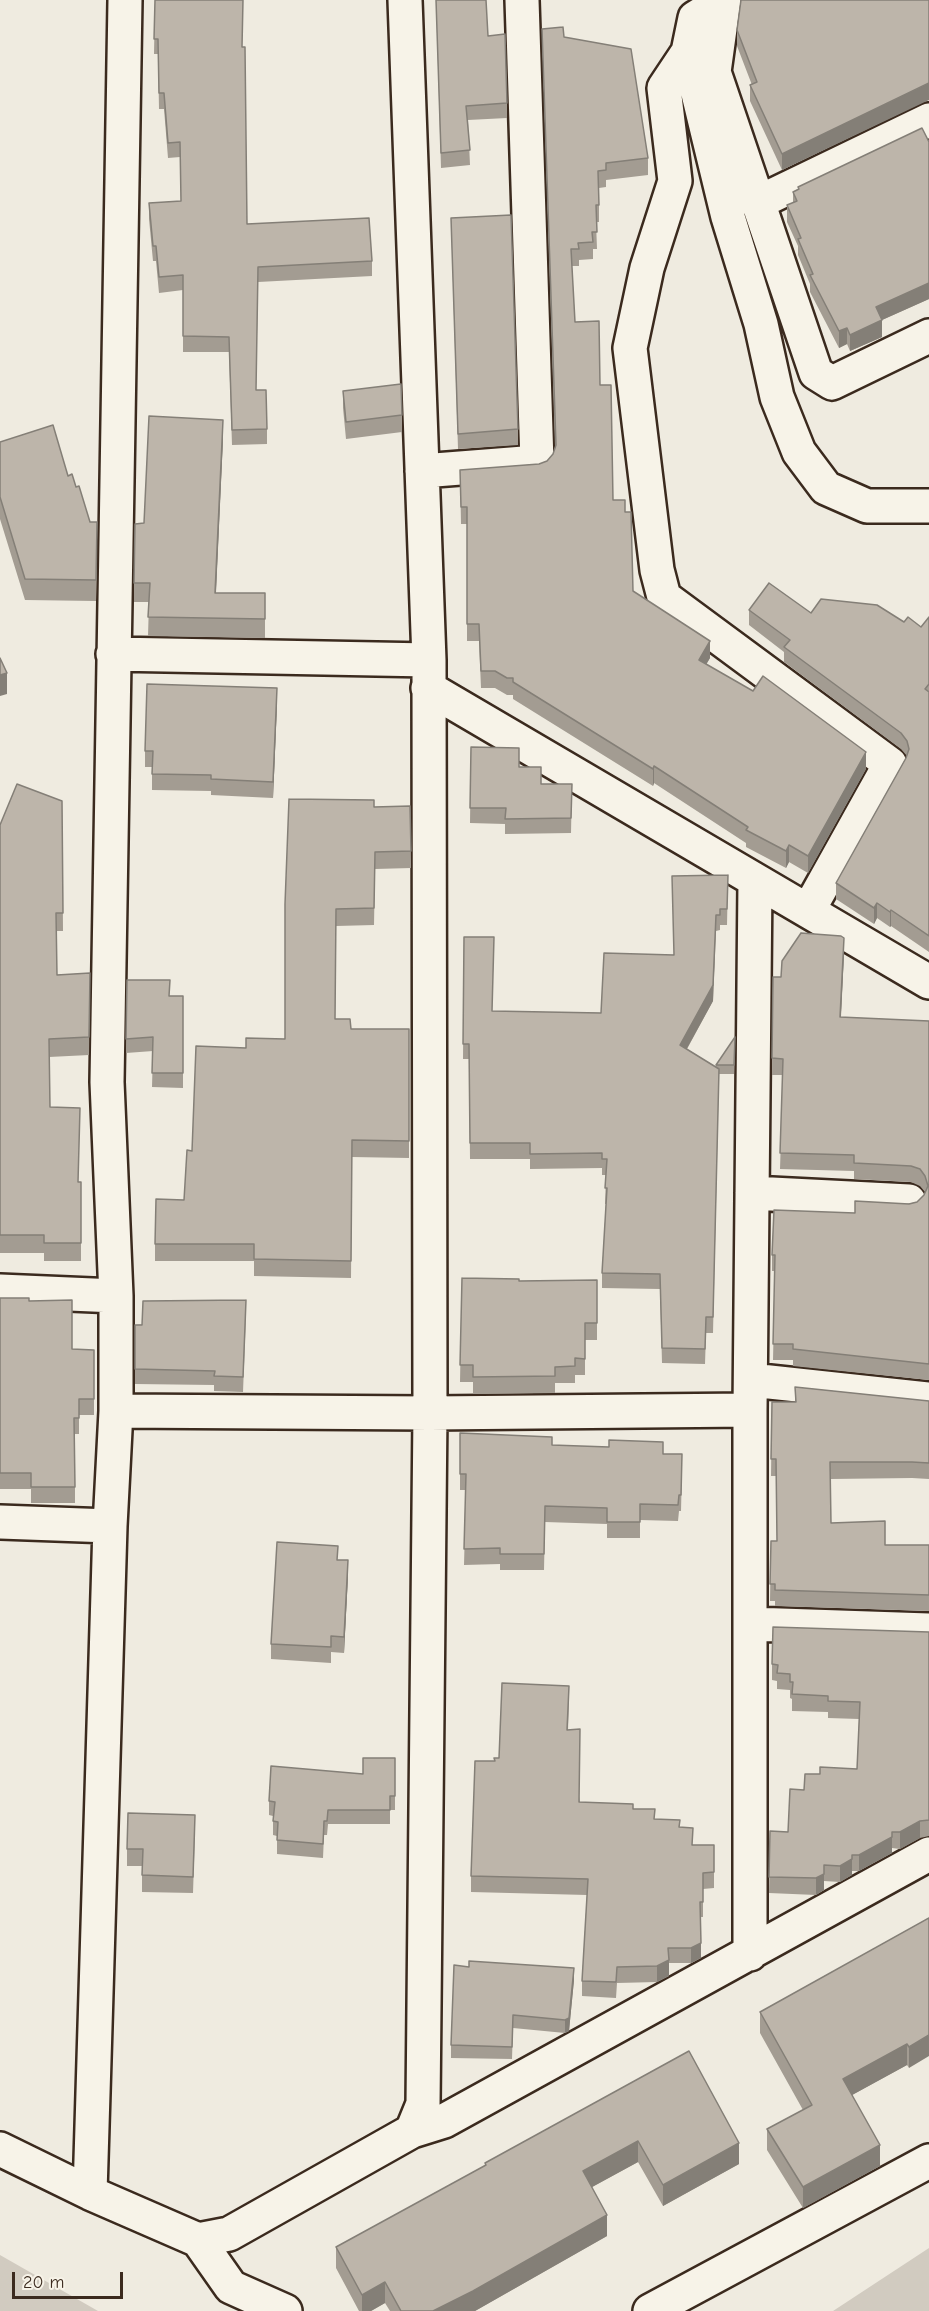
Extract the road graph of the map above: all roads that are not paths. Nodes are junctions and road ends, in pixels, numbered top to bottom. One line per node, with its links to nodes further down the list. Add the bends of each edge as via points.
1 (126, 0): 11 (street)
2 (405, 0): 9 (street)
3 (522, 0): 9 (street, via 537,462)
4 (724, 0): 5 (street, via 695,18); 7 (street, via 714,72)
5 (688, 52): 10 (street, via 777,397 799,452 826,488 867,506); 14 (street, via 664,88 675,181 647,268 630,348 657,570 664,597 890,764)
6 (929, 120): 7 (street)
7 (757, 203): 8 (street, via 816,374 832,383)
8 (929, 336)
9 (422, 471): 12 (street)
10 (929, 506)
11 (113, 654): 12 (street); 19 (street, via 107,1082)
12 (428, 674): 13 (street); 23 (street)
13 (755, 880): 14 (street); 16 (street)
14 (808, 911): 15 (street)
15 (929, 982)
16 (752, 1193): 17 (street); 20 (street)
17 (909, 1201)
18 (0, 1291): 19 (street)
19 (116, 1296): 22 (street)
20 (750, 1395): 21 (street); 23 (street); 26 (street)
21 (929, 1399)
22 (116, 1411): 23 (street); 25 (street)
23 (430, 1413): 30 (street, via 423,2104)
24 (0, 1522): 25 (street)
25 (110, 1526): 33 (street)
26 (751, 1624): 27 (street); 29 (street)
27 (929, 1630)
28 (929, 1854): 29 (street)
29 (750, 1953): 30 (street, via 444,2121)
30 (412, 2132): 34 (street, via 229,2234)
31 (0, 2149): 33 (street)
32 (929, 2161): 36 (street)
33 (90, 2193): 34 (street)
34 (198, 2240): 35 (street, via 231,2287)
35 (285, 2311)
36 (650, 2311)

